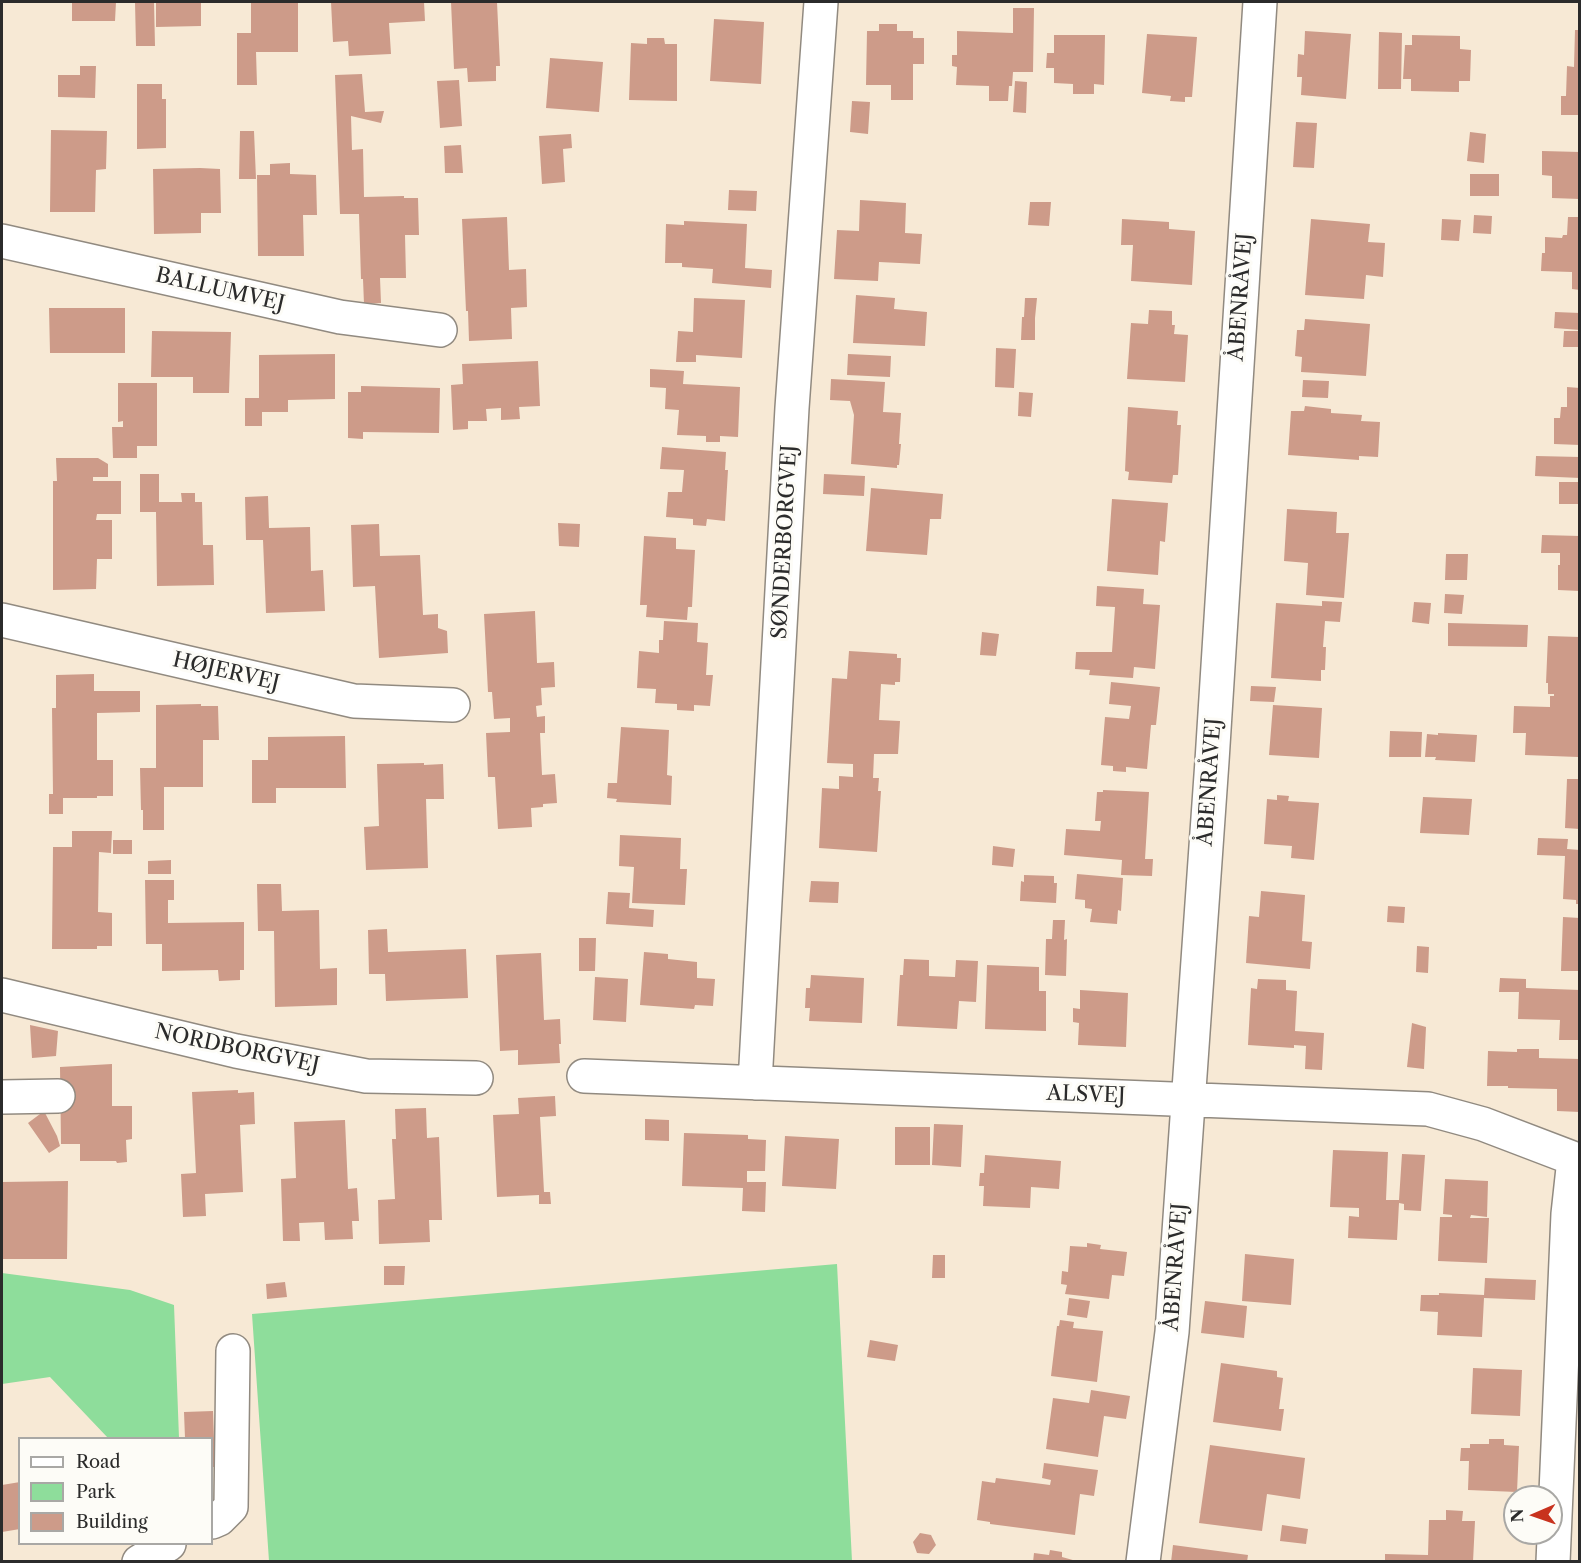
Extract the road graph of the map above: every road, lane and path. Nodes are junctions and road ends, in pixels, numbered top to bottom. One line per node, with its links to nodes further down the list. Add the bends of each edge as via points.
1 (821, 2): 10 (street, SØNDERBORGVEJ, via 792,408)
2 (1260, 2): 13 (street, ÅBENRÅVEJ)
3 (2, 241): 4 (street, BALLUMVEJ, via 340,317)
4 (440, 330)
5 (2, 620): 6 (street, HØJERVEJ, via 354,701)
6 (453, 705)
7 (2, 995): 9 (street, NORDBORGVEJ, via 236,1051 366,1076)
8 (584, 1076): 10 (street, ALSVEJ)
9 (476, 1078)
10 (755, 1083): 13 (street, ALSVEJ)
11 (58, 1096): 12 (street)
12 (2, 1097)
13 (1188, 1098): 14 (street, ALSVEJ, via 1428,1109 1484,1124); 19 (street, ÅBENRÅVEJ, via 1172,1332)
14 (1577, 1160): 20 (street, via 1568,1214)
15 (233, 1351): 16 (street, via 231,1507)
16 (213, 1522)
17 (167, 1545): 18 (street)
18 (139, 1562)
19 (1143, 1562)
20 (1553, 1562)

